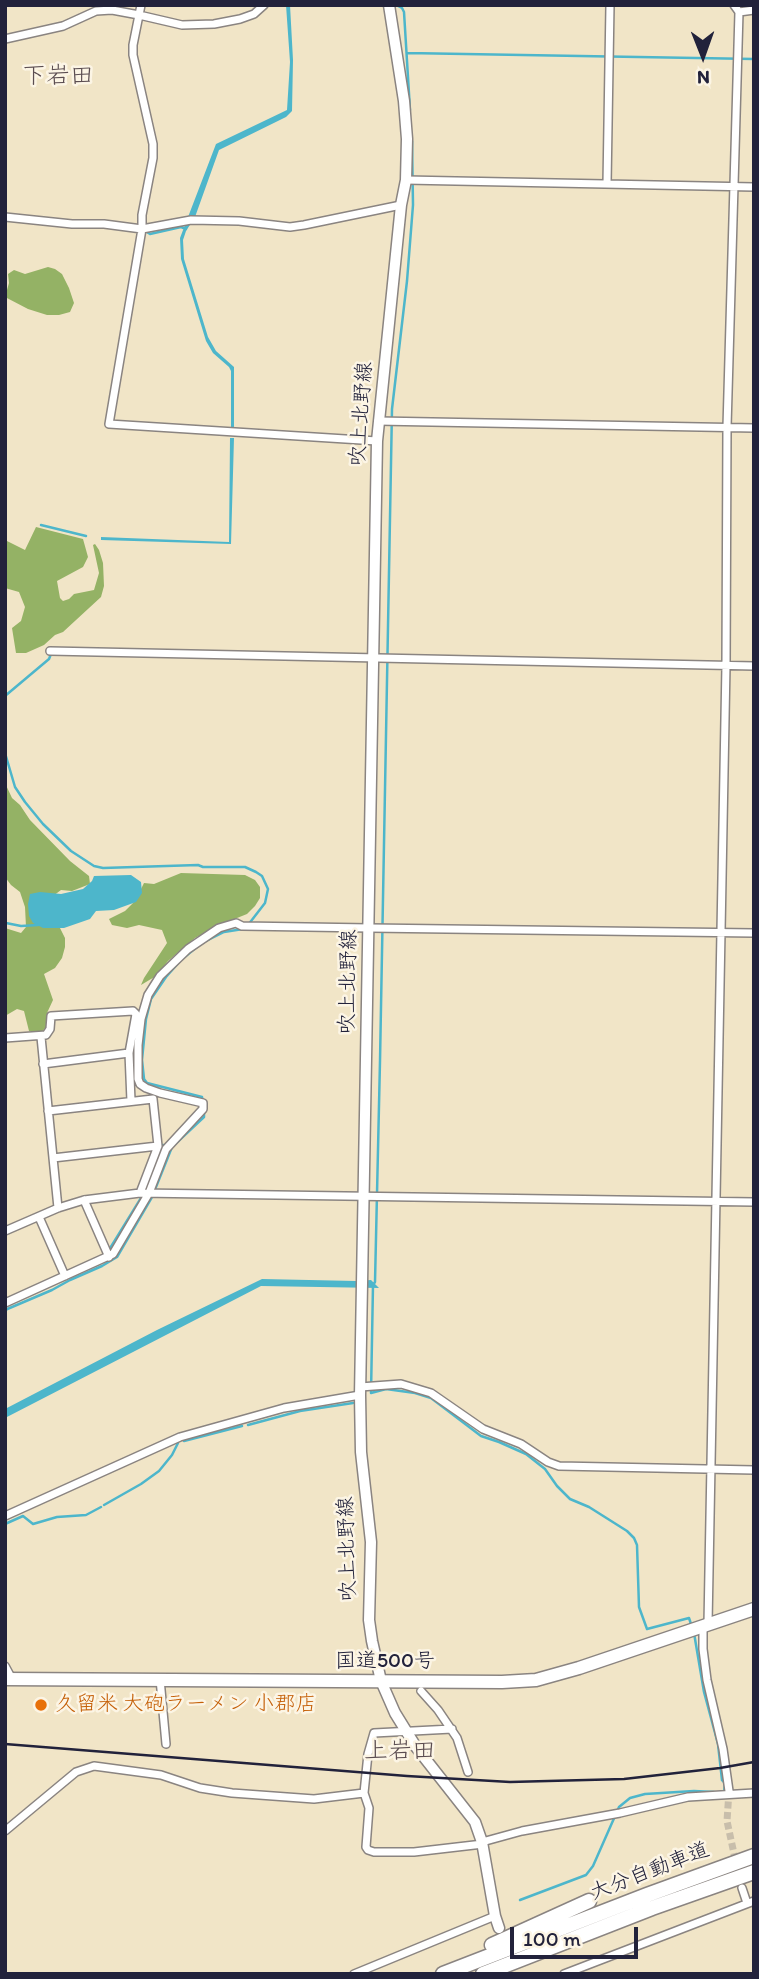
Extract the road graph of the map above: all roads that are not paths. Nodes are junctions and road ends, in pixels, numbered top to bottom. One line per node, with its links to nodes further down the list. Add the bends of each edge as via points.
1 (141, 5): 7 (street)
2 (264, 5): 7 (street, via 254,14 214,24 182,26)
3 (389, 5): 9 (main road, 吹上北野線, via 404,101)
4 (610, 5): 10 (street)
5 (736, 9): 6 (street); 11 (street)
6 (754, 10)
7 (139, 15): 8 (street, via 96,11 63,26); 15 (street, via 133,55 153,144)
8 (5, 39)
9 (406, 180): 10 (street); 13 (main road, 吹上北野線)
10 (607, 184): 11 (street)
11 (735, 187): 12 (street); 17 (street)
12 (754, 187)
13 (401, 205): 15 (street, via 290,227 191,220); 16 (main road, 吹上北野線)
14 (5, 217): 15 (street)
15 (142, 229): 19 (street, via 109,424)
16 (378, 421): 17 (street); 19 (main road, 吹上北野線)
17 (727, 427): 18 (street); 22 (street)
18 (754, 428)
19 (377, 441): 21 (main road, 吹上北野線)
20 (50, 651): 21 (street)
21 (373, 657): 22 (street); 24 (main road, 吹上北野線)
22 (726, 665): 23 (street); 25 (street)
23 (754, 666)
24 (370, 929): 25 (street); 31 (street, via 236,923 196,942 160,976 141,1019 138,1079); 38 (main road, 吹上北野線)
25 (720, 933): 26 (street); 40 (street)
26 (754, 933)
27 (41, 1037): 28 (street); 29 (street, via 50,1029 51,1016 133,1011); 30 (street)
28 (5, 1038)
29 (129, 1054): 30 (street); 32 (street)
30 (43, 1064): 33 (street)
31 (156, 1096): 32 (street); 34 (street); 37 (street, via 202,1103 203,1110 166,1149)
32 (131, 1101): 33 (street)
33 (48, 1111): 35 (street)
34 (158, 1146): 35 (street); 36 (street)
35 (53, 1158): 42 (street)
36 (141, 1193): 37 (street); 39 (street)
37 (149, 1193): 38 (street); 45 (street)
38 (363, 1195): 40 (street); 48 (main road, 吹上北野線)
39 (84, 1200): 42 (street); 45 (street)
40 (716, 1201): 41 (street); 49 (street)
41 (754, 1202)
42 (58, 1208): 43 (street)
43 (39, 1217): 44 (street); 46 (street)
44 (5, 1231)
45 (109, 1257): 46 (street)
46 (65, 1276): 47 (street)
47 (5, 1303)
48 (360, 1391): 49 (street, via 401,1384 431,1393 483,1429 559,1466); 51 (street, via 180,1437); 57 (main road, 吹上北野線, via 371,1542 369,1620)
49 (710, 1469): 50 (street); 53 (street)
50 (754, 1470)
51 (5, 1517)
52 (754, 1609): 53 (highway, 国道500号)
53 (705, 1625): 57 (highway, 国道500号, via 536,1679); 63 (street, via 703,1649)
54 (5, 1666): 55 (street)
55 (9, 1679): 56 (highway, 国道500号)
56 (160, 1679): 57 (highway, 国道500号); 61 (street)
57 (381, 1681): 60 (main road, 吹上北野線)
58 (421, 1691): 59 (street)
59 (452, 1729): 60 (street); 62 (street)
60 (407, 1732): 64 (street, via 374,1733); 67 (main road, 吹上北野線, via 475,1822)
61 (166, 1744)
62 (468, 1772)
63 (729, 1791)
64 (364, 1793): 66 (street, via 314,1799 232,1793 162,1775 94,1766 76,1772); 67 (street, via 369,1808 368,1850 414,1852)
65 (754, 1793): 67 (street, via 688,1797)
66 (5, 1831)
67 (483, 1843): 73 (main road, 吹上北野線)
68 (754, 1856): 77 (highway, 大分自動車道)
69 (754, 1872): 78 (highway, 大分自動車道)
70 (742, 1888): 72 (street)
71 (589, 1902): 76 (highway)
72 (750, 1902): 79 (street)
73 (495, 1916): 74 (main road, 吹上北野線); 75 (street)
74 (499, 1928)
75 (354, 1974)
76 (430, 1974)
77 (443, 1974)
78 (483, 1974)
79 (564, 1974)

